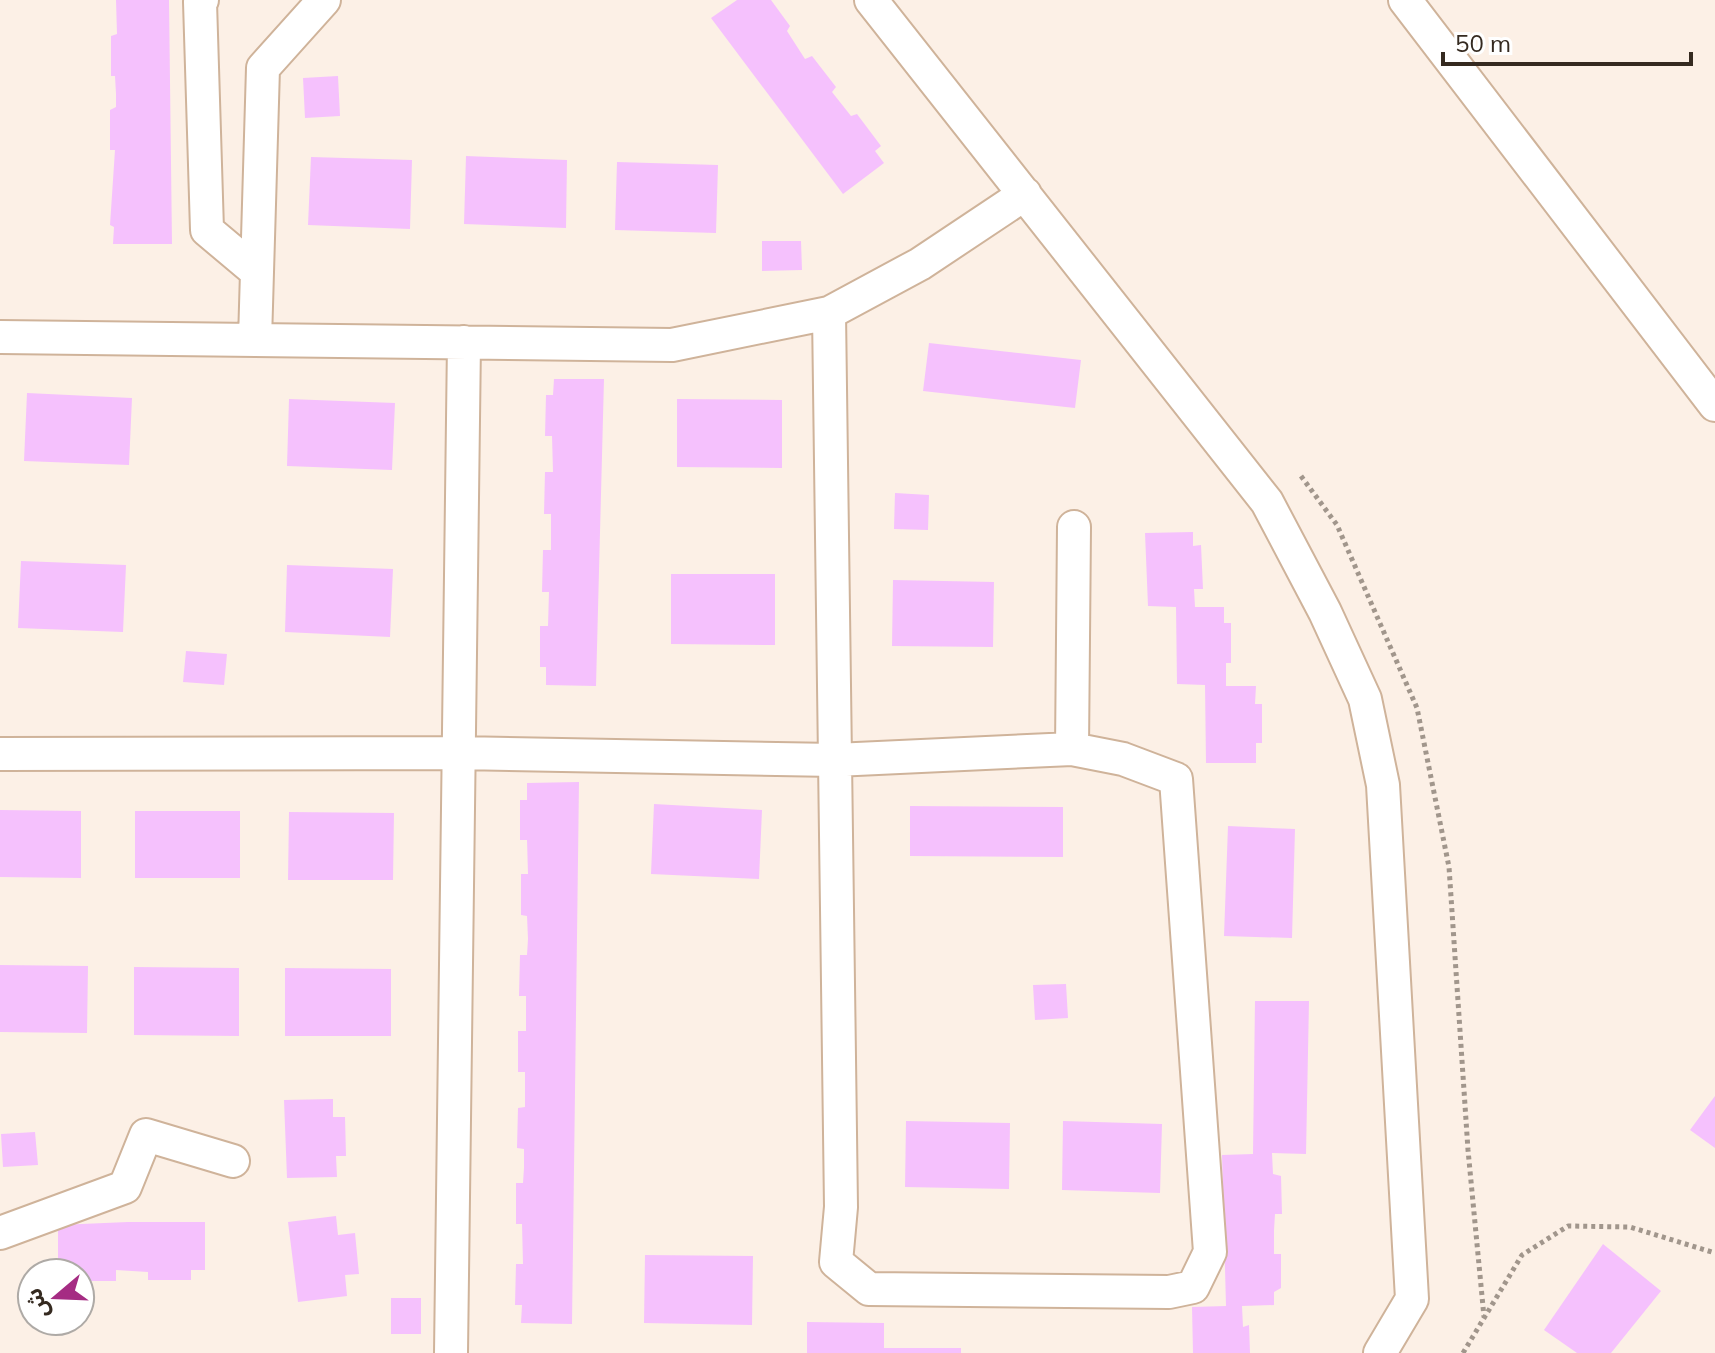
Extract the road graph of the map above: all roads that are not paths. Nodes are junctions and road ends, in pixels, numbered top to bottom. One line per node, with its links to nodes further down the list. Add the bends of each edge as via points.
1 (202, 0): 6 (street, via 207,230)
2 (324, 0): 6 (street, via 263,68)
3 (871, 0): 5 (street)
4 (1405, 0): 11 (street)
5 (1025, 194): 7 (street, via 920,264); 20 (street, via 1267,502 1365,699 1383,785 1412,1299)
6 (257, 272): 9 (street)
7 (829, 313): 10 (street, via 672,345); 16 (street)
8 (0, 337): 9 (street)
9 (255, 340): 10 (street)
10 (464, 342): 14 (street)
11 (1715, 405)
12 (1074, 527): 13 (street)
13 (1072, 749): 16 (street); 16 (street, via 1123,759 1176,779 1210,1252 1193,1287 1169,1292 869,1289 836,1262 841,1207)
14 (459, 753): 15 (street); 16 (street); 19 (street)
15 (0, 754)
16 (835, 760)
17 (233, 1161): 18 (street, via 146,1135 125,1187)
18 (0, 1233)
19 (451, 1353)
20 (1380, 1353)

